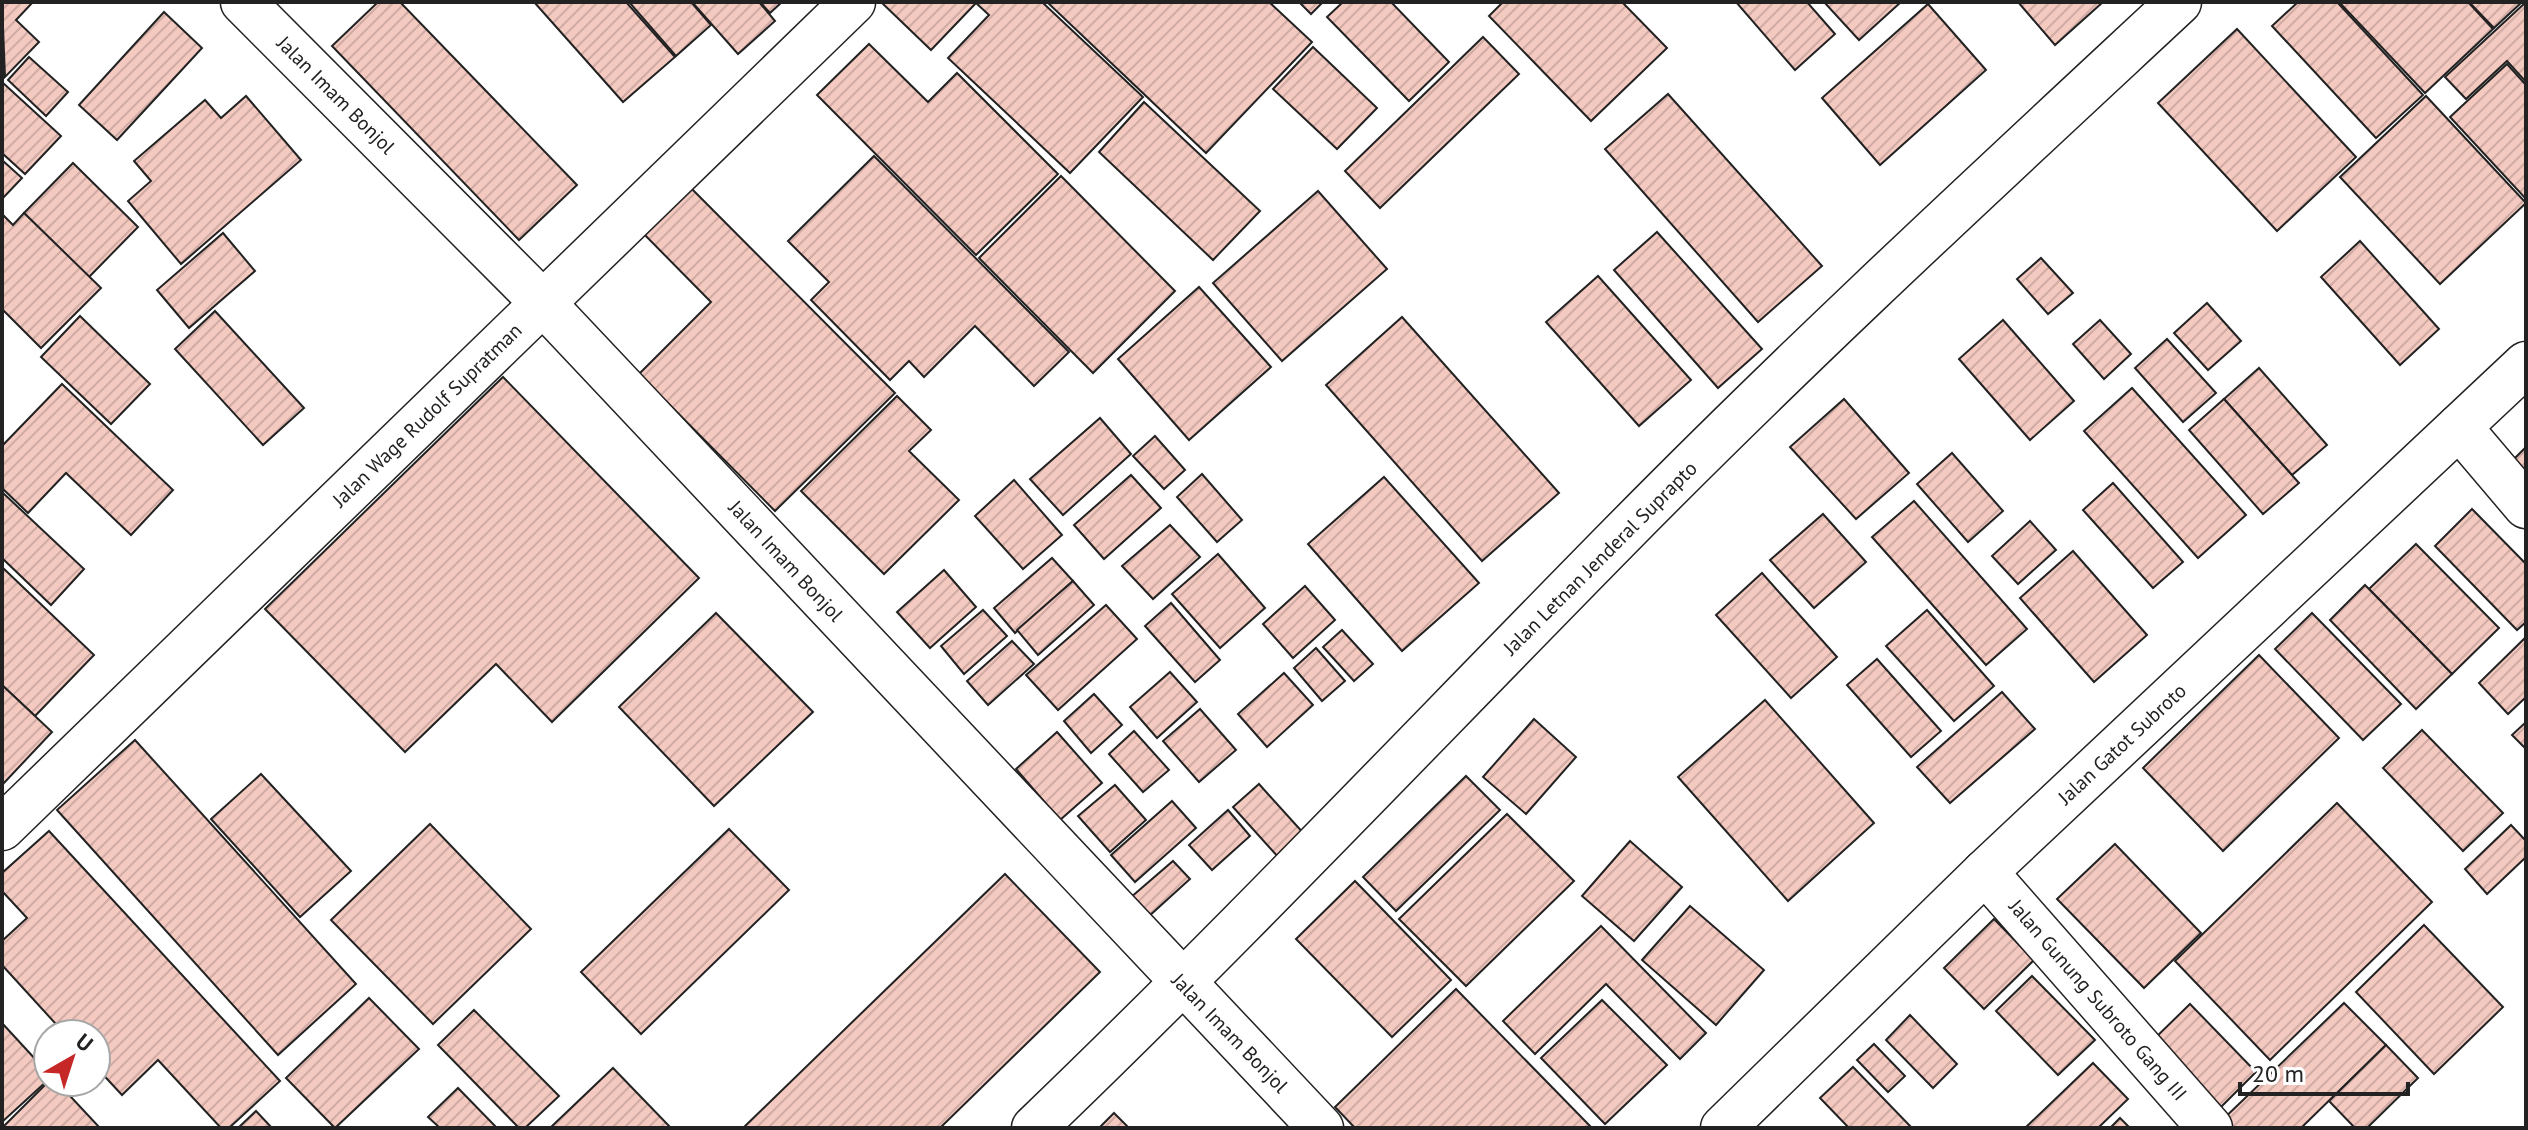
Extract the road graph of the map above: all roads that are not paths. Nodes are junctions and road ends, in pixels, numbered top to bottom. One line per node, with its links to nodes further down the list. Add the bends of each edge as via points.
1 (243, 2): 4 (street, Jalan Imam Bonjol)
2 (853, 2): 4 (street, Jalan Wage Rudolf Supratman)
3 (2179, 2): 10 (street, Jalan Letnan Jenderal Suprapto, via 1895,266 1621,534)
4 (542, 302): 8 (street, Jalan Wage Rudolf Supratman); 10 (street, Jalan Imam Bonjol)
5 (2526, 364): 6 (street, Jalan Gatot Subroto)
6 (2459, 427): 7 (street); 9 (street, Jalan Gatot Subroto)
7 (2526, 506)
8 (2, 828)
9 (1985, 872): 13 (street, Jalan Gatot Subroto); 14 (street, Jalan Gunung Subroto Gang III)
10 (1184, 985): 11 (street, Jalan Letnan Jenderal Suprapto); 12 (street, Jalan Imam Bonjol)
11 (1034, 1128)
12 (1321, 1128)
13 (1723, 1128)
14 (2210, 1128)

